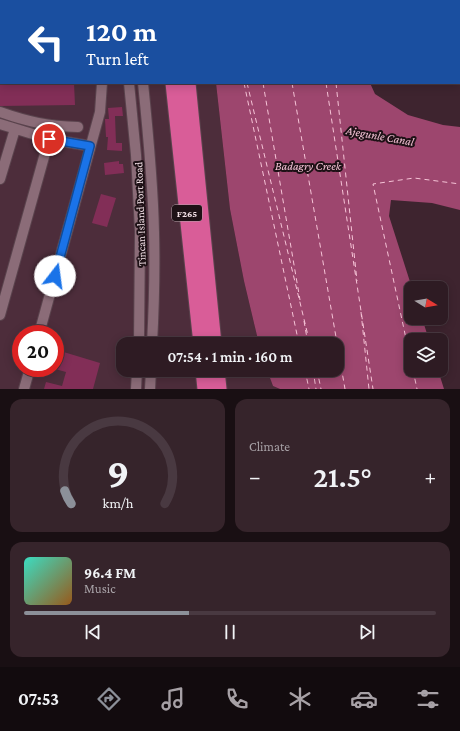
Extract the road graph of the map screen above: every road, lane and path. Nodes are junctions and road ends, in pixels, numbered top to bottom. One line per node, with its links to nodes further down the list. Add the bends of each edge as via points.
1 (102, 84): 11 (street, via 100,112)
2 (129, 84): 15 (street, Tincan Island Port Road, via 140,231)
3 (143, 84): 16 (street, Tincan Island Port Road, via 154,230)
4 (173, 84): 17 (highway, F265)
5 (188, 84): 18 (highway, F265)
6 (0, 112): 8 (street, via 44,125)
7 (0, 124): 9 (street)
8 (78, 127)
9 (14, 129): 10 (street); 12 (street)
10 (49, 139): 11 (street); 13 (street)
11 (90, 146): 14 (street)
12 (0, 180)
13 (0, 315)
14 (41, 325)
15 (139, 337)
16 (152, 337)
17 (200, 337)
18 (213, 337)
19 (27, 377): 24 (street)
20 (137, 377): 25 (street)
21 (151, 377): 26 (street)
22 (204, 377): 27 (highway)
23 (218, 377): 28 (highway)
24 (24, 389)
25 (136, 389)
26 (150, 389)
27 (205, 389)
28 (219, 389)

